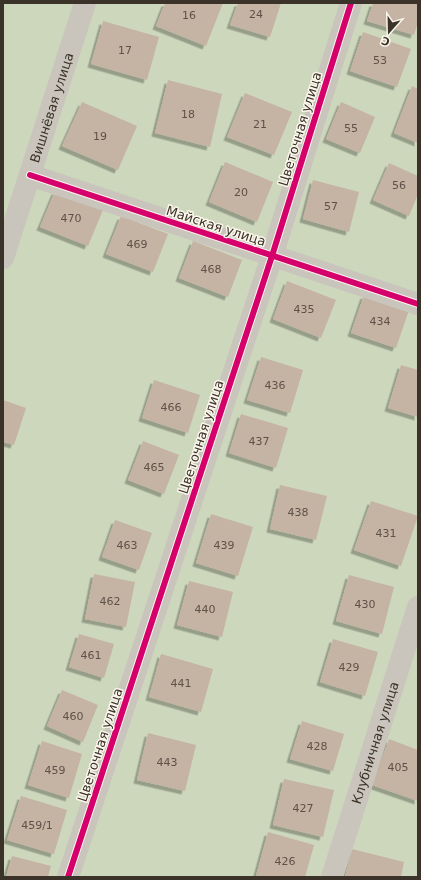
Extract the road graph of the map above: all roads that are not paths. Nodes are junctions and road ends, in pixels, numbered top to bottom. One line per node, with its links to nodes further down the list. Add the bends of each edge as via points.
1 (85, 3): 3 (street, Вишнёвая улица)
2 (351, 3): 4 (street, Цветочная улица)
3 (30, 175): 4 (street, Майская улица); 5 (street, Вишнёвая улица)
4 (272, 256): 6 (street, Майская улица); 8 (street, Цветочная улица)
5 (3, 258)
6 (418, 304)
7 (418, 608): 9 (street, Клубничная улица)
8 (68, 877)
9 (332, 877)

